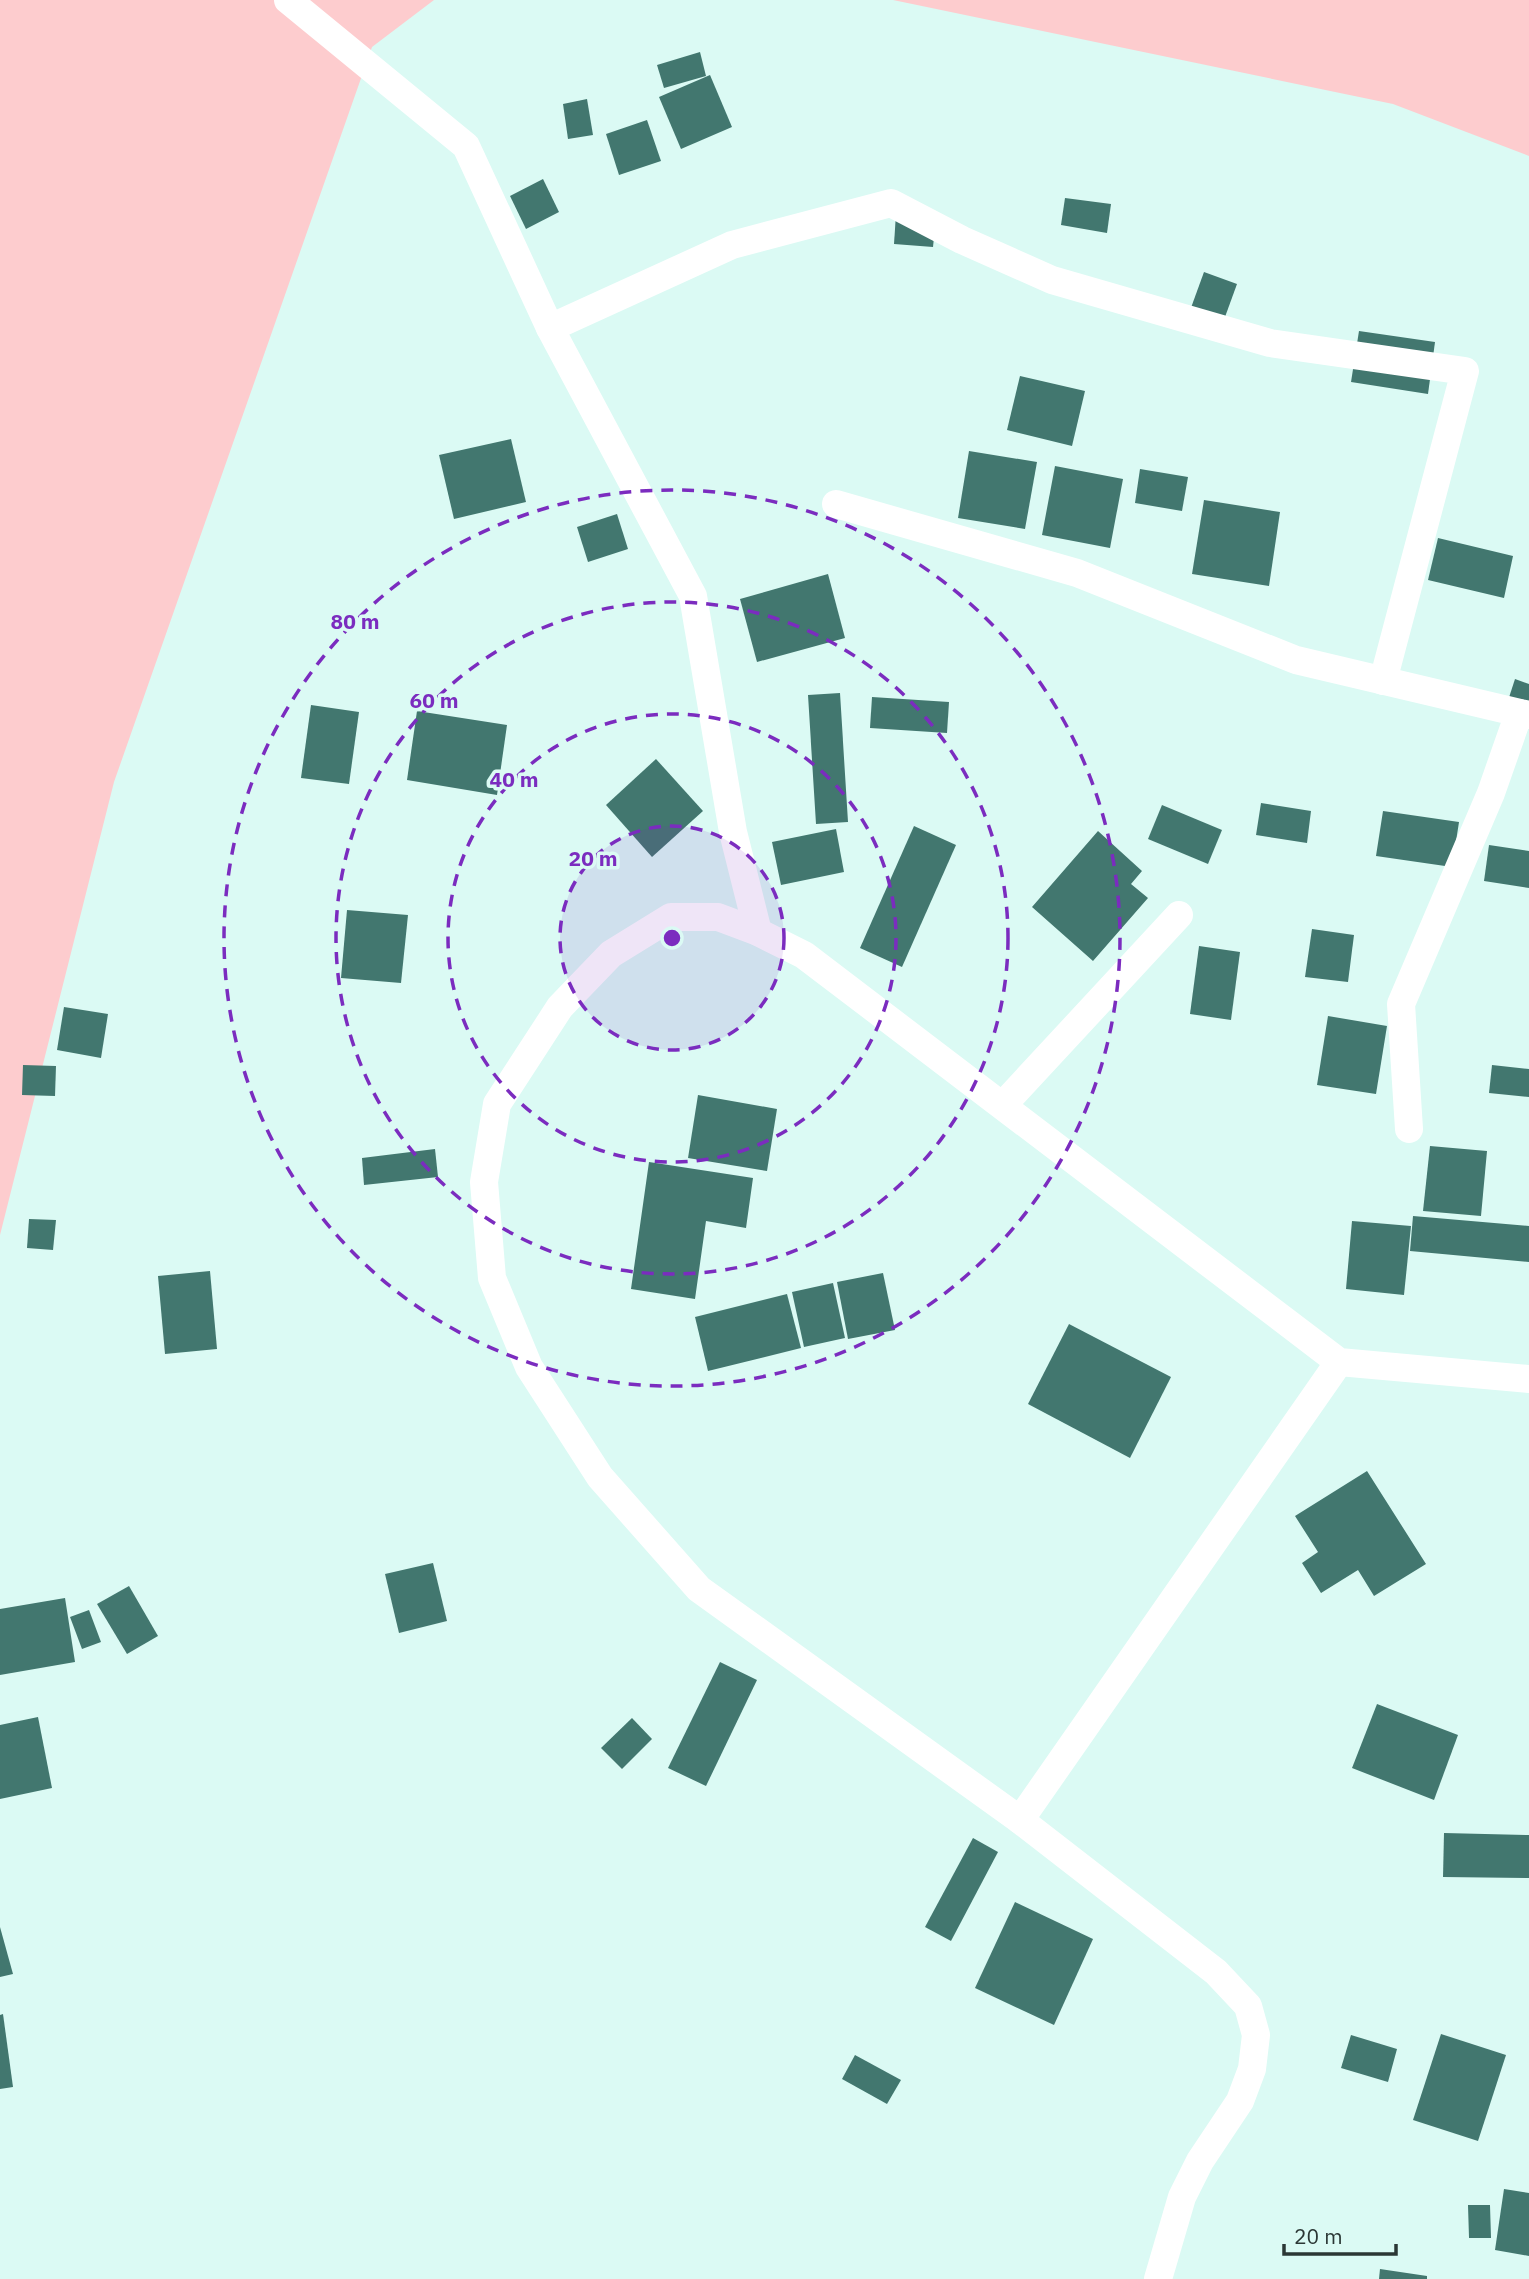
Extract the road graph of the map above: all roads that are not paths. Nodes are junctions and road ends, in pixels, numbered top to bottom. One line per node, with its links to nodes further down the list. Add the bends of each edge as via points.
1 (288, 0): 2 (street, via 466,146)
2 (550, 328): 4 (street, via 732,245 891,203 1052,280 1270,343 1465,371); 7 (street, via 693,596 733,832)
3 (836, 504): 4 (street, via 1077,573 1296,660)
4 (1383, 681): 5 (street)
5 (1524, 714): 9 (street, via 1401,1004)
6 (1179, 915): 8 (street)
7 (758, 932): 8 (street, via 804,955); 12 (street, via 718,917 671,917 611,954 560,1007 497,1104 484,1182 492,1278 529,1367 600,1477 699,1588)
8 (1003, 1105): 10 (street)
9 (1409, 1129)
10 (1339, 1362): 11 (street); 12 (street)
11 (1529, 1379)
12 (1020, 1820): 13 (street, via 1216,1972 1248,2006 1256,2035 1252,2069 1240,2101 1182,2197)
13 (1158, 2279)

